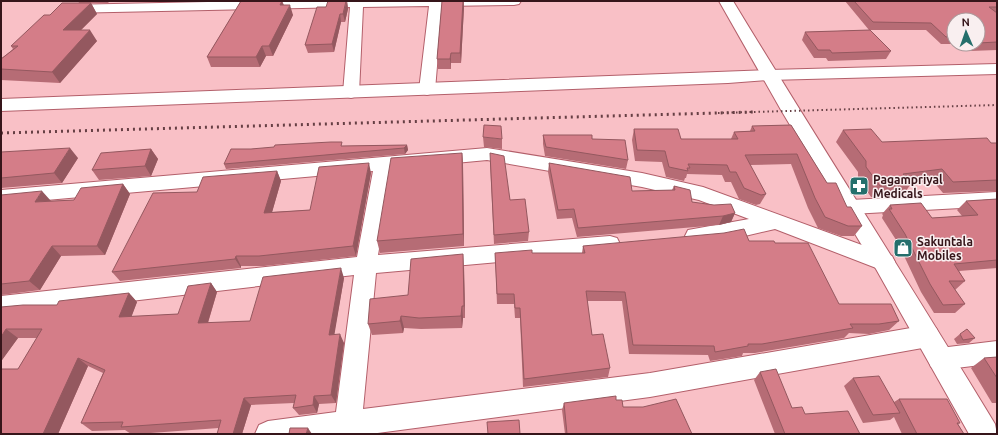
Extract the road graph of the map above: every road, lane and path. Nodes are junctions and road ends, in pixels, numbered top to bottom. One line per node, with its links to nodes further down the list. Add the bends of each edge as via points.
1 (514, 1): 5 (street)
2 (726, 1): 9 (street)
3 (400, 2): 5 (street); 6 (street)
4 (303, 3): 6 (street); 7 (street)
5 (436, 3): 10 (street)
6 (356, 4): 11 (street)
7 (62, 8)
8 (997, 69): 9 (street)
9 (769, 75): 10 (street); 16 (street)
10 (427, 90): 11 (street)
11 (351, 93): 12 (street)
12 (1, 105)
13 (384, 164): 14 (street); 17 (street, via 463,155 487,154 516,158 642,180 703,194); 21 (street)
14 (1, 197)
15 (997, 200): 16 (street)
16 (851, 207): 20 (street)
17 (777, 221): 18 (street, via 718,234); 20 (street)
18 (672, 238)
19 (626, 243): 21 (street)
20 (884, 262): 23 (street)
21 (366, 264): 22 (street); 26 (street)
22 (1, 306)
23 (928, 336): 25 (street); 26 (street, via 650,385)
24 (997, 352): 25 (street)
25 (940, 359): 28 (street)
26 (348, 423): 27 (street)
27 (268, 434)
28 (985, 434)

